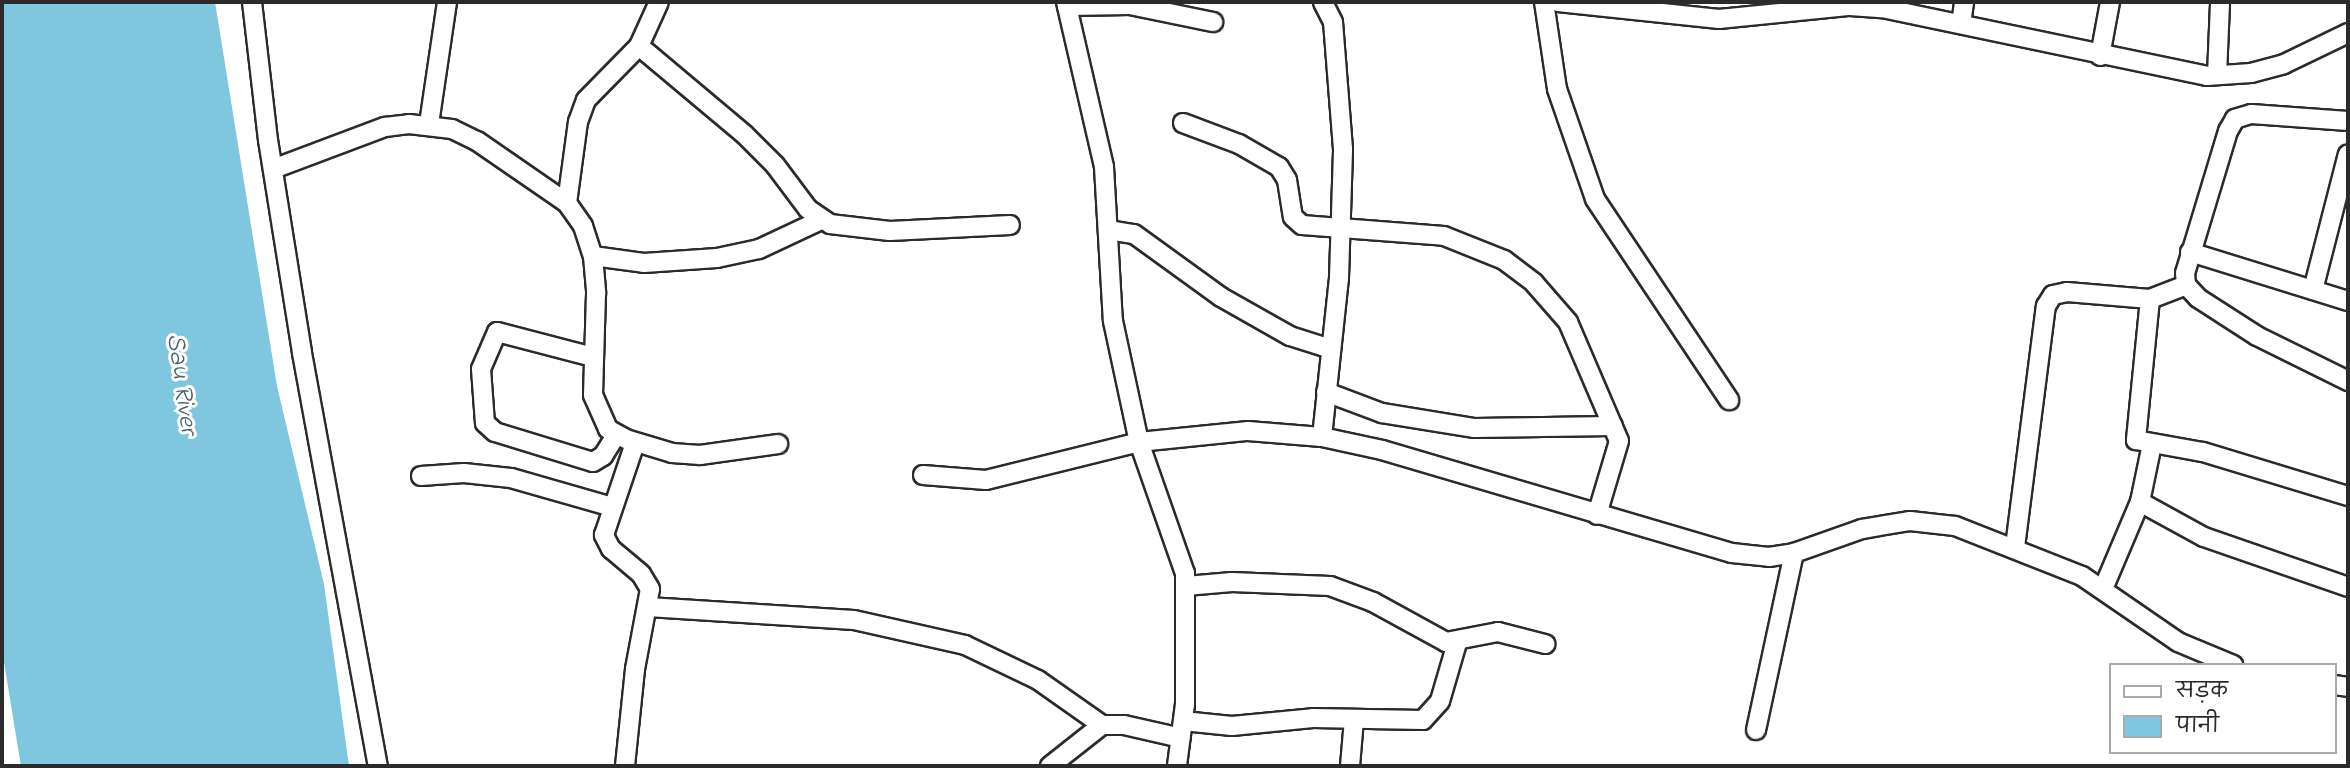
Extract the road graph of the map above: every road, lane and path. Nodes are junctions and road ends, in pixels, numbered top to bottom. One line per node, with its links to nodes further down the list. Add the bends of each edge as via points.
1 (252, 2): 22 (street)
2 (447, 2): 20 (street)
3 (659, 2): 15 (street)
4 (1323, 2): 26 (street, via 1334,38 1343,149)
5 (1544, 2): 38 (street, via 1557,89 1595,199)
6 (1558, 2): 11 (street, via 1719,19)
7 (1964, 2): 13 (street)
8 (2110, 2): 16 (street)
9 (2220, 2): 17 (street)
10 (1067, 4): 12 (street, via 1130,5); 27 (street, via 1104,167)
11 (1831, 6): 13 (street, via 1882,8)
12 (1213, 22)
13 (1961, 24): 16 (street)
14 (2348, 33): 17 (street, via 2284,64)
15 (639, 46): 23 (street, via 586,100 578,122); 24 (street, via 745,135)
16 (2101, 56): 17 (street)
17 (2217, 75)
18 (2348, 121): 28 (street, via 2251,114 2235,120)
19 (1183, 122): 26 (street, via 1239,144 1279,167 1287,180 1293,217 1302,225)
20 (429, 124): 22 (street, via 385,127); 23 (street, via 477,141)
21 (2348, 154): 31 (street)
22 (273, 169): 65 (street)
23 (567, 203): 29 (street, via 577,214)
24 (821, 220): 25 (street, via 890,231); 29 (street, via 759,249 717,258 644,263)
25 (1010, 225)
26 (1342, 228): 34 (street); 39 (street, via 1444,236 1504,260 1534,284 1568,322)
27 (1108, 230): 34 (street, via 1134,234 1221,297 1290,336); 42 (street, via 1113,321)
28 (2190, 252): 30 (street); 31 (street)
29 (593, 256): 35 (street)
30 (2186, 285): 32 (street); 36 (street, via 2256,337)
31 (2313, 290): 33 (street)
32 (2150, 299): 45 (street, via 2133,435); 52 (street, via 2067,292 2053,296 2046,306)
33 (2348, 301)
34 (1331, 349): 37 (street)
35 (593, 357): 40 (street, via 598,414); 40 (street, via 497,332 481,369 485,423 495,432 593,462 603,456)
36 (2348, 381)
37 (1326, 392): 39 (street, via 1382,413 1475,428); 41 (street)
38 (1729, 400)
39 (1613, 426): 51 (street, via 1618,451)
40 (616, 435): 43 (street)
41 (1322, 437): 42 (street, via 1248,431); 51 (street, via 1382,450)
42 (1139, 442): 46 (street, via 1008,477 959,480); 54 (street, via 1176,538)
43 (635, 443): 44 (street, via 699,455); 50 (street)
44 (778, 444)
45 (2152, 444): 48 (street, via 2203,452); 49 (street)
46 (923, 475)
47 (421, 476): 50 (street, via 464,473 511,478)
48 (2348, 496)
49 (2140, 502): 55 (street, via 2204,537); 56 (street)
50 (612, 507): 57 (street, via 605,541 647,581)
51 (1597, 515): 53 (street, via 1732,553 1769,557)
52 (2015, 547): 53 (street, via 1955,526 1910,521 1862,529); 56 (street)
53 (1794, 552): 64 (street)
54 (1186, 586): 58 (street, via 1330,586 1382,606 1446,642); 63 (street)
55 (2348, 587)
56 (2103, 589): 60 (street, via 2178,642)
57 (648, 607): 62 (street, via 854,620 965,645 1038,680); 66 (street, via 635,669)
58 (1457, 643): 59 (street, via 1498,632); 61 (street, via 1440,701 1429,718)
59 (1545, 644)
60 (2228, 663)
61 (1354, 719): 63 (street); 69 (street)
62 (1102, 725): 63 (street); 67 (street)
63 (1182, 730): 68 (street)
64 (1756, 730)
65 (378, 766)
66 (625, 766)
67 (1050, 766)
68 (1177, 766)
69 (1350, 766)

